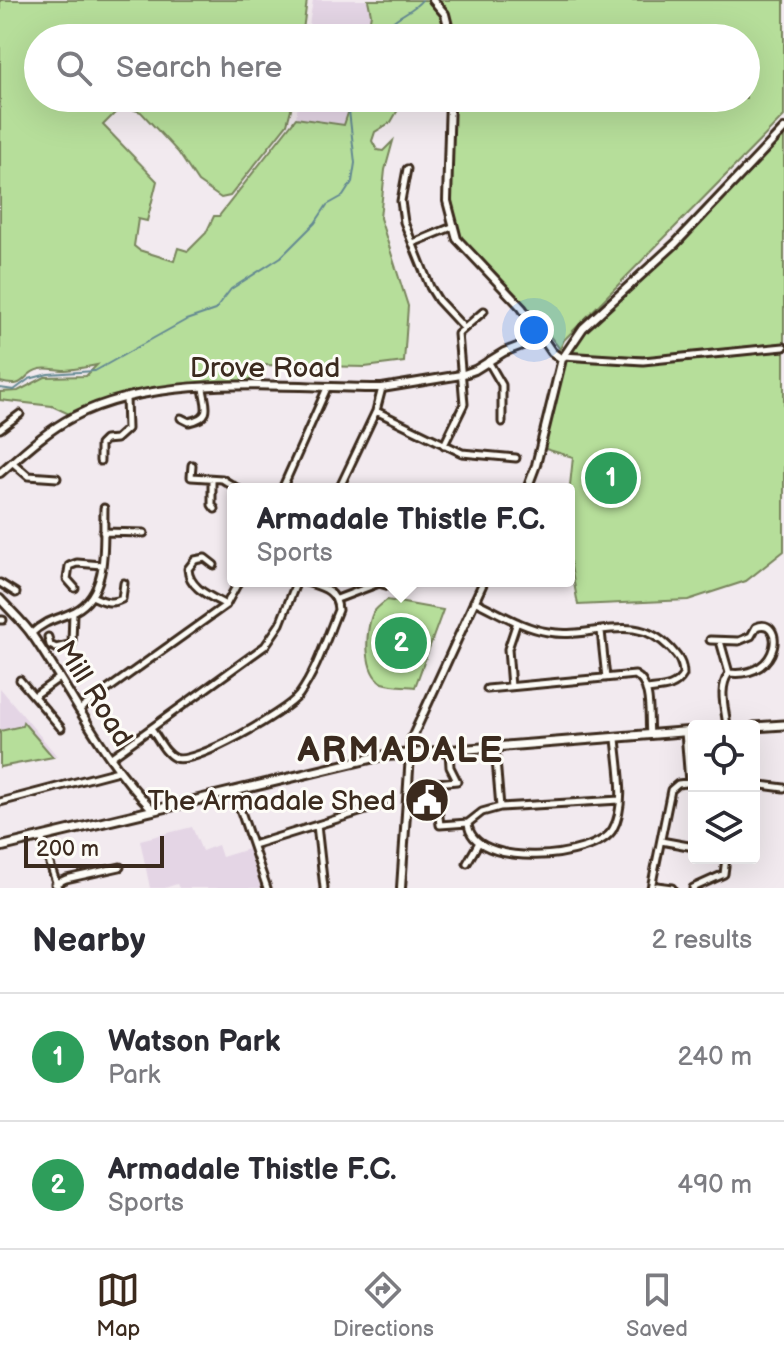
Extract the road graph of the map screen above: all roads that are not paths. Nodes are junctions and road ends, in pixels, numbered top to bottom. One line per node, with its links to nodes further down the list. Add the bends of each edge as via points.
1 (434, 1): 2 (street)
2 (448, 24)
3 (450, 112): 6 (street, via 447,201)
4 (784, 129): 12 (street, via 676,243 583,328)
5 (407, 169): 7 (street, via 401,211)
6 (452, 227): 7 (street); 10 (street, via 464,249)
7 (413, 243): 9 (street, via 430,287)
8 (484, 311): 9 (street)
9 (464, 328): 14 (street, via 457,341)
10 (543, 337): 12 (street); 13 (street, Drove Road)
11 (784, 347): 12 (street, via 643,361)
12 (563, 358): 35 (street)
13 (488, 361): 14 (street, Drove Road); 22 (street, via 503,386)
14 (461, 375): 17 (street, Drove Road); 24 (street, via 464,404)
15 (203, 388): 16 (street, Drove Road); 18 (street, Drove Road); 21 (street, via 208,408 204,416 189,422)
16 (327, 388): 17 (street, Drove Road); 33 (street)
17 (382, 388): 19 (street)
18 (125, 397): 26 (street, via 127,429 100,445); 27 (street, Drove Road, via 74,416)
19 (376, 411): 24 (street); 34 (street)
20 (20, 414): 23 (street)
21 (181, 418)
22 (502, 422)
23 (0, 429)
24 (444, 445): 25 (street, via 462,453)
25 (516, 458)
26 (100, 461)
27 (12, 462): 29 (street, Drove Road); 30 (street, via 28,476)
28 (192, 465): 31 (street, via 191,477)
29 (0, 473)
30 (57, 478)
31 (212, 479): 32 (street); 37 (street)
32 (228, 483)
33 (285, 483)
34 (342, 483)
35 (529, 483)
36 (104, 508): 38 (street)
37 (215, 509)
38 (103, 532): 39 (street); 40 (street)
39 (144, 533)
40 (102, 565): 50 (street, via 69,566 67,579); 53 (street)
41 (214, 565): 57 (street, via 205,558 195,560 188,578)
42 (0, 583): 52 (street)
43 (124, 583): 53 (street, via 122,599 115,603)
44 (236, 587): 57 (street)
45 (297, 587): 78 (street, via 265,646)
46 (319, 587): 55 (street)
47 (368, 587): 55 (street)
48 (393, 587): 51 (street)
49 (481, 587): 56 (street)
50 (75, 588)
51 (396, 588)
52 (16, 593)
53 (92, 596): 58 (street)
54 (0, 599): 61 (street, Mill Road)
55 (337, 599): 78 (street, via 338,610 311,677 280,713 186,760 166,751)
56 (474, 601): 59 (street); 84 (street)
57 (226, 605): 73 (street)
58 (73, 612): 61 (street); 62 (street, via 72,644 56,648)
59 (517, 622): 60 (street, via 556,634); 69 (street, via 508,649)
60 (601, 631): 67 (street); 71 (street, via 645,630 680,659 683,675 677,683)
61 (31, 634): 66 (street, Mill Road)
62 (48, 637)
63 (710, 640): 64 (street)
64 (720, 641): 65 (street); 65 (street, via 739,641 765,625 780,636 777,655 756,671)
65 (729, 673): 74 (street, via 723,692)
66 (59, 678): 72 (street); 73 (street, Mill Road)
67 (606, 678): 69 (street); 71 (street, via 635,675)
68 (20, 680): 72 (street)
69 (511, 687): 70 (street)
70 (487, 689)
71 (646, 690): 80 (street)
72 (34, 696): 77 (street)
73 (79, 710): 85 (street, Mill Road)
74 (726, 720)
75 (784, 725): 76 (main road)
76 (760, 727)
77 (61, 728)
78 (151, 729): 85 (street)
79 (688, 732): 80 (main road)
80 (650, 735): 81 (main road)
81 (616, 738): 82 (main road); 92 (street)
82 (495, 748): 83 (main road); 95 (street)
83 (449, 751): 84 (main road); 88 (street, via 457,781)
84 (408, 754): 91 (main road); 113 (street)
85 (109, 758): 86 (street, Mill Road)
86 (118, 771): 93 (street); 97 (street, Mill Road)
87 (688, 783): 101 (street, via 671,790)
88 (425, 784)
89 (760, 785): 90 (street)
90 (784, 788)
91 (233, 790): 97 (main road); 104 (street)
92 (620, 800): 95 (street); 102 (street, via 612,832 571,852 510,854)
93 (0, 802)
94 (382, 805): 99 (street)
95 (500, 807): 98 (street)
96 (438, 809): 98 (street, via 440,825)
97 (153, 810): 100 (main road)
98 (468, 823): 102 (street)
99 (317, 825): 104 (street); 112 (street)
100 (41, 837): 105 (main road); 109 (street)
101 (661, 841): 103 (street); 110 (street)
102 (478, 844): 106 (street)
103 (688, 844)
104 (253, 845): 111 (street)
105 (0, 847)
106 (467, 863)
107 (725, 864): 115 (street, via 724,874)
108 (120, 867): 109 (street, via 66,879)
109 (57, 886)
110 (654, 887): 114 (street)
111 (267, 888)
112 (324, 888)
113 (401, 888)
114 (672, 888)
115 (693, 888)

